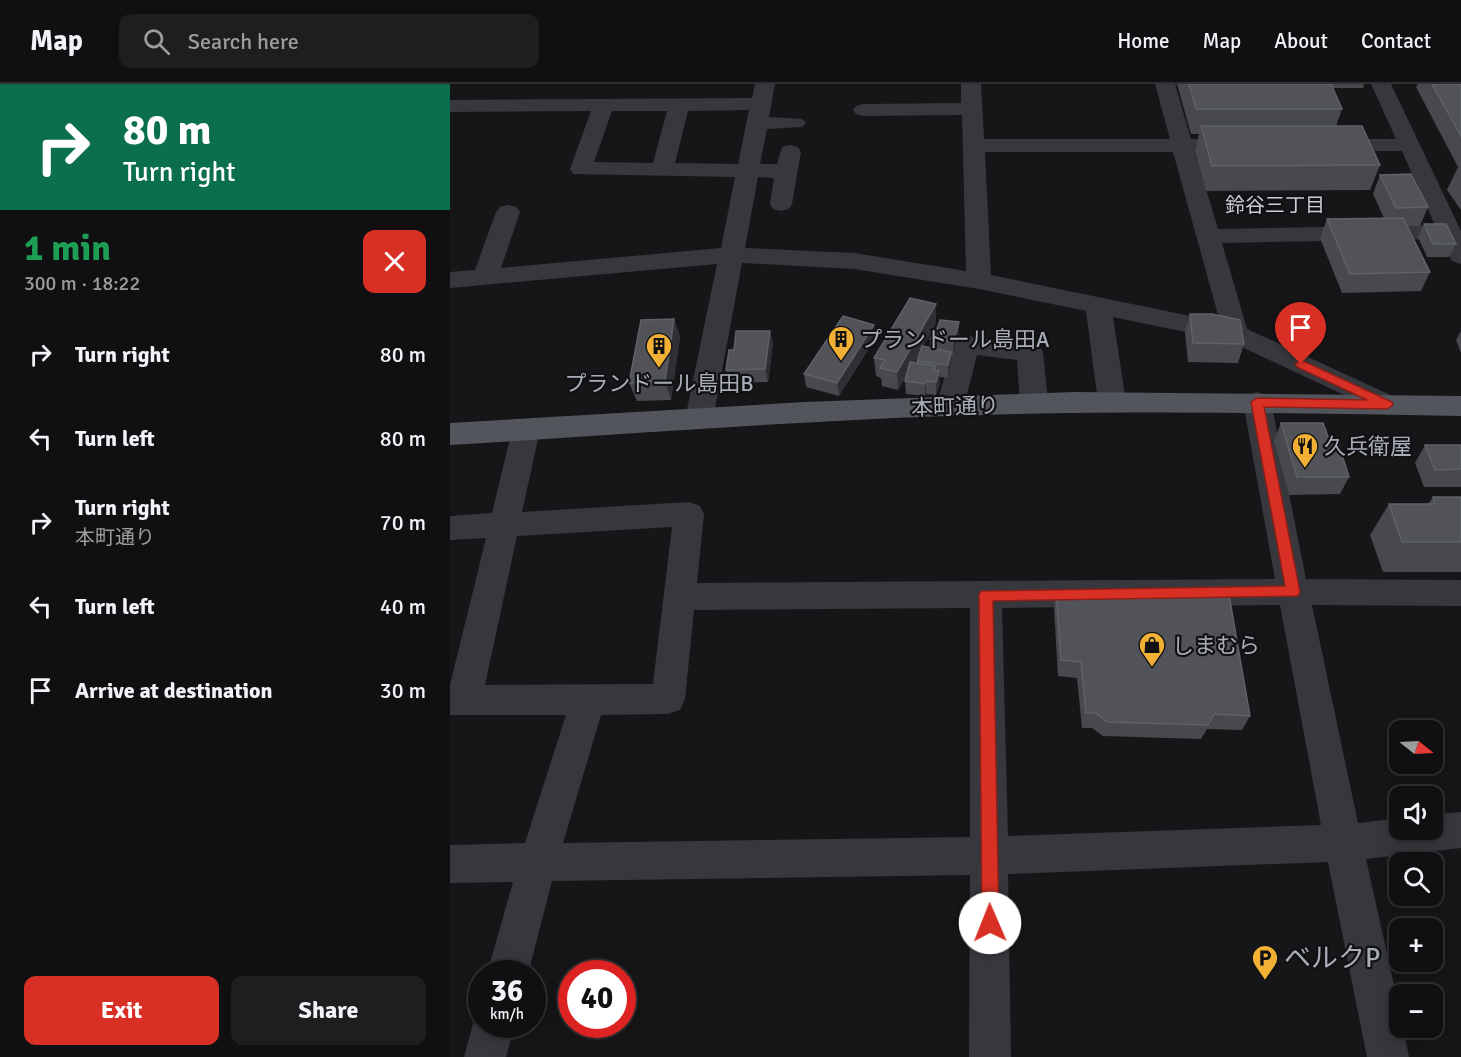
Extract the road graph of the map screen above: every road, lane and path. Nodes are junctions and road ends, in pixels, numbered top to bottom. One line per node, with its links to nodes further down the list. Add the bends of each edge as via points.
1 (459, 84): 6 (street)
2 (578, 84): 10 (street)
3 (1165, 84): 14 (street)
4 (1381, 84): 17 (street)
5 (972, 96): 7 (street); 18 (street)
6 (450, 100)
7 (868, 102)
8 (761, 104): 12 (street); 13 (street); 20 (street)
9 (450, 106): 10 (street)
10 (568, 106): 11 (street)
11 (603, 106): 12 (street); 19 (street, via 581,169)
12 (679, 106): 19 (street)
13 (795, 123)
14 (1182, 145): 15 (street); 18 (street); 24 (street)
15 (1266, 145)
16 (1314, 145): 17 (street)
17 (1410, 145): 23 (street)
18 (974, 146): 29 (street)
19 (662, 170): 20 (street)
20 (748, 171): 21 (street, via 788,161); 25 (street)
21 (781, 204)
22 (508, 212): 27 (street)
23 (1450, 232): 24 (street); 26 (street)
24 (1208, 236): 31 (street)
25 (731, 255): 27 (street); 29 (street, via 854,261); 38 (street)
26 (1461, 256)
27 (485, 277): 28 (street)
28 (450, 280)
29 (979, 281): 30 (street)
30 (1098, 305): 31 (street); 32 (street)
31 (1236, 334): 35 (street)
32 (1112, 402): 33 (main road, 本町通り); 34 (main road, 本町通り)
33 (1257, 402): 35 (main road, 本町通り); 43 (street)
34 (1034, 403): 36 (main road, 本町通り); 36 (street, via 1030,352 967,345)
35 (1387, 405): 37 (main road, 本町通り)
36 (950, 406): 38 (main road, 本町通り)
37 (1461, 406)
38 (699, 419): 39 (main road, 本町通り)
39 (526, 430): 40 (main road, 本町通り); 41 (street)
40 (450, 434)
41 (504, 524): 42 (street); 46 (street, via 689,514); 47 (street)
42 (450, 528)
43 (1293, 592): 44 (street); 45 (street); 50 (street)
44 (1461, 592)
45 (986, 595): 46 (street); 51 (street)
46 (680, 597): 48 (street, via 668,699)
47 (457, 700): 48 (street)
48 (588, 700): 52 (street)
49 (1461, 830): 50 (street)
50 (1343, 843): 51 (street); 58 (street)
51 (989, 856): 52 (street); 57 (street)
52 (537, 862): 53 (street); 54 (street)
53 (450, 864)
54 (511, 960)
55 (490, 1038): 56 (street)
56 (485, 1057)
57 (990, 1057)
58 (1388, 1057)

